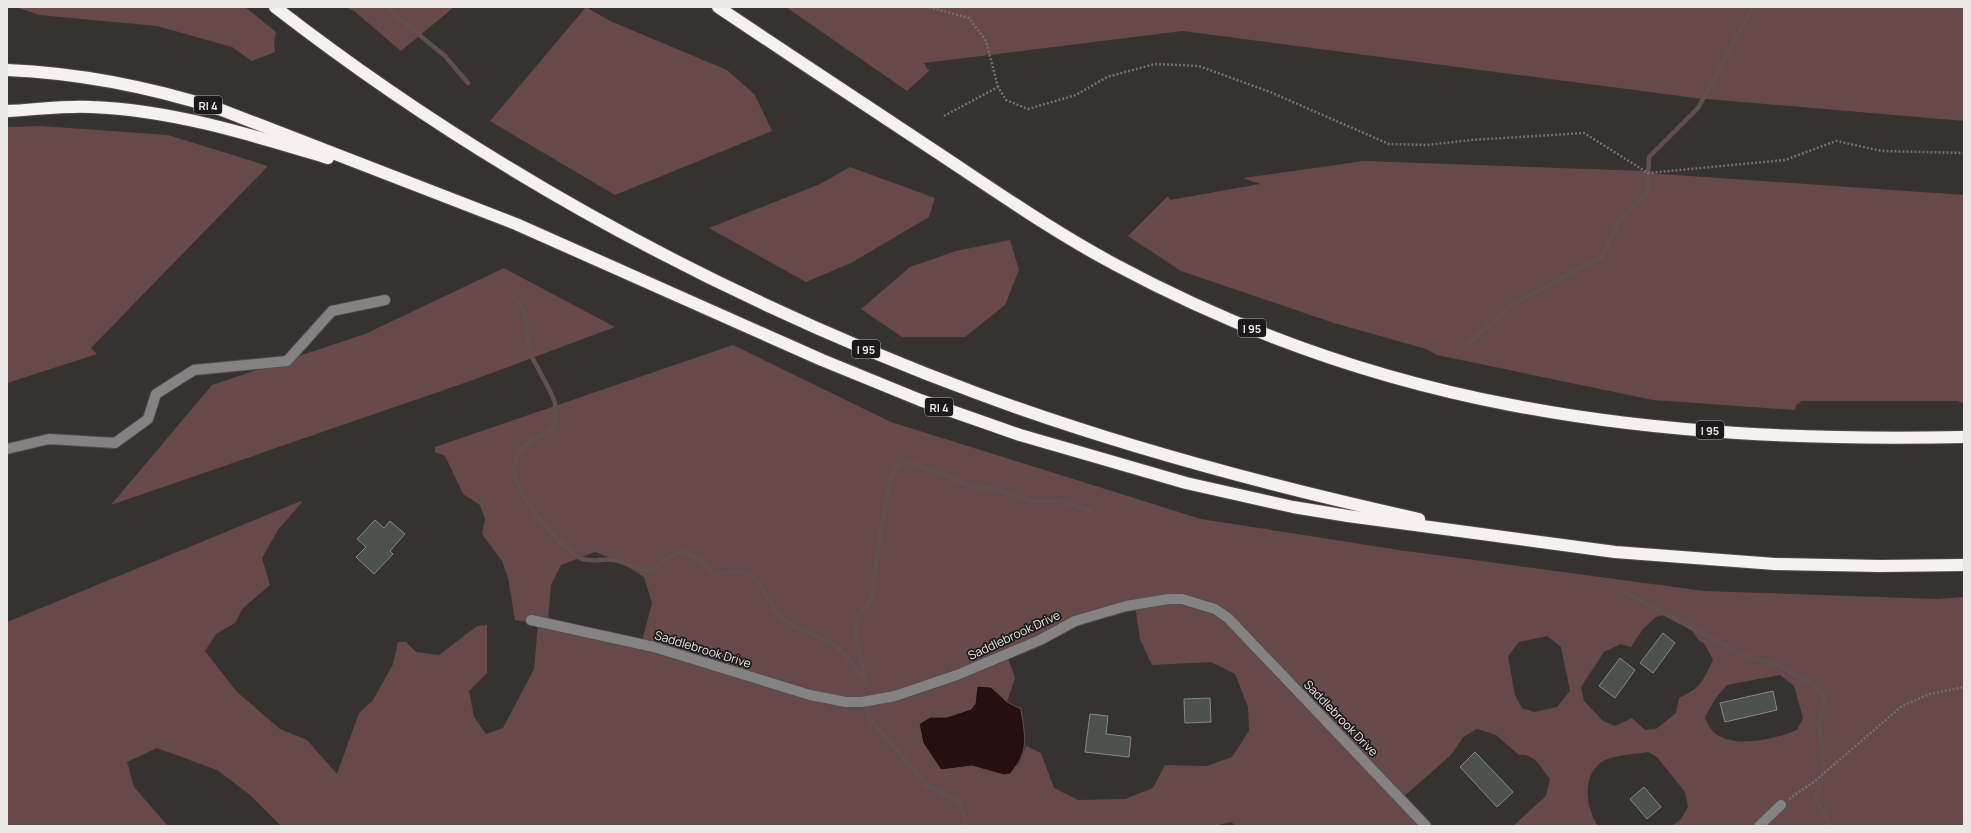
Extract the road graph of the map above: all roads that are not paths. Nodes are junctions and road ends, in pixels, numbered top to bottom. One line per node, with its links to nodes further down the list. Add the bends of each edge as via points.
1 (275, 7): 9 (highway, I 95, via 408,103 549,192 688,268 832,335 982,395 1143,448 1299,491)
2 (718, 7): 7 (highway, I 95, via 1057,232 1170,292 1309,350 1459,394 1533,409 1614,421 1719,431 1823,436)
3 (7, 70): 5 (highway, RI 4, via 93,79 182,98 244,118)
4 (7, 111): 5 (highway, via 91,106 147,112 216,127)
5 (399, 179): 9 (highway, RI 4, via 573,248 871,380 1020,436 1186,483 1293,507)
6 (385, 300): 8 (street, via 332,311 287,361 194,370 156,394 148,419 115,443 49,439)
7 (1964, 437)
8 (7, 449)
9 (1510, 538): 10 (highway, I 95, via 1615,552 1721,561 1827,566)
10 (1964, 565)
11 (531, 620): 13 (street, Saddlebrook Drive, via 654,647 810,695 846,702 862,702 895,696 957,675 1093,615 1126,606 1182,599 1215,609 1228,618)
12 (1781, 805): 14 (street)
13 (1426, 826)
14 (1759, 826)

